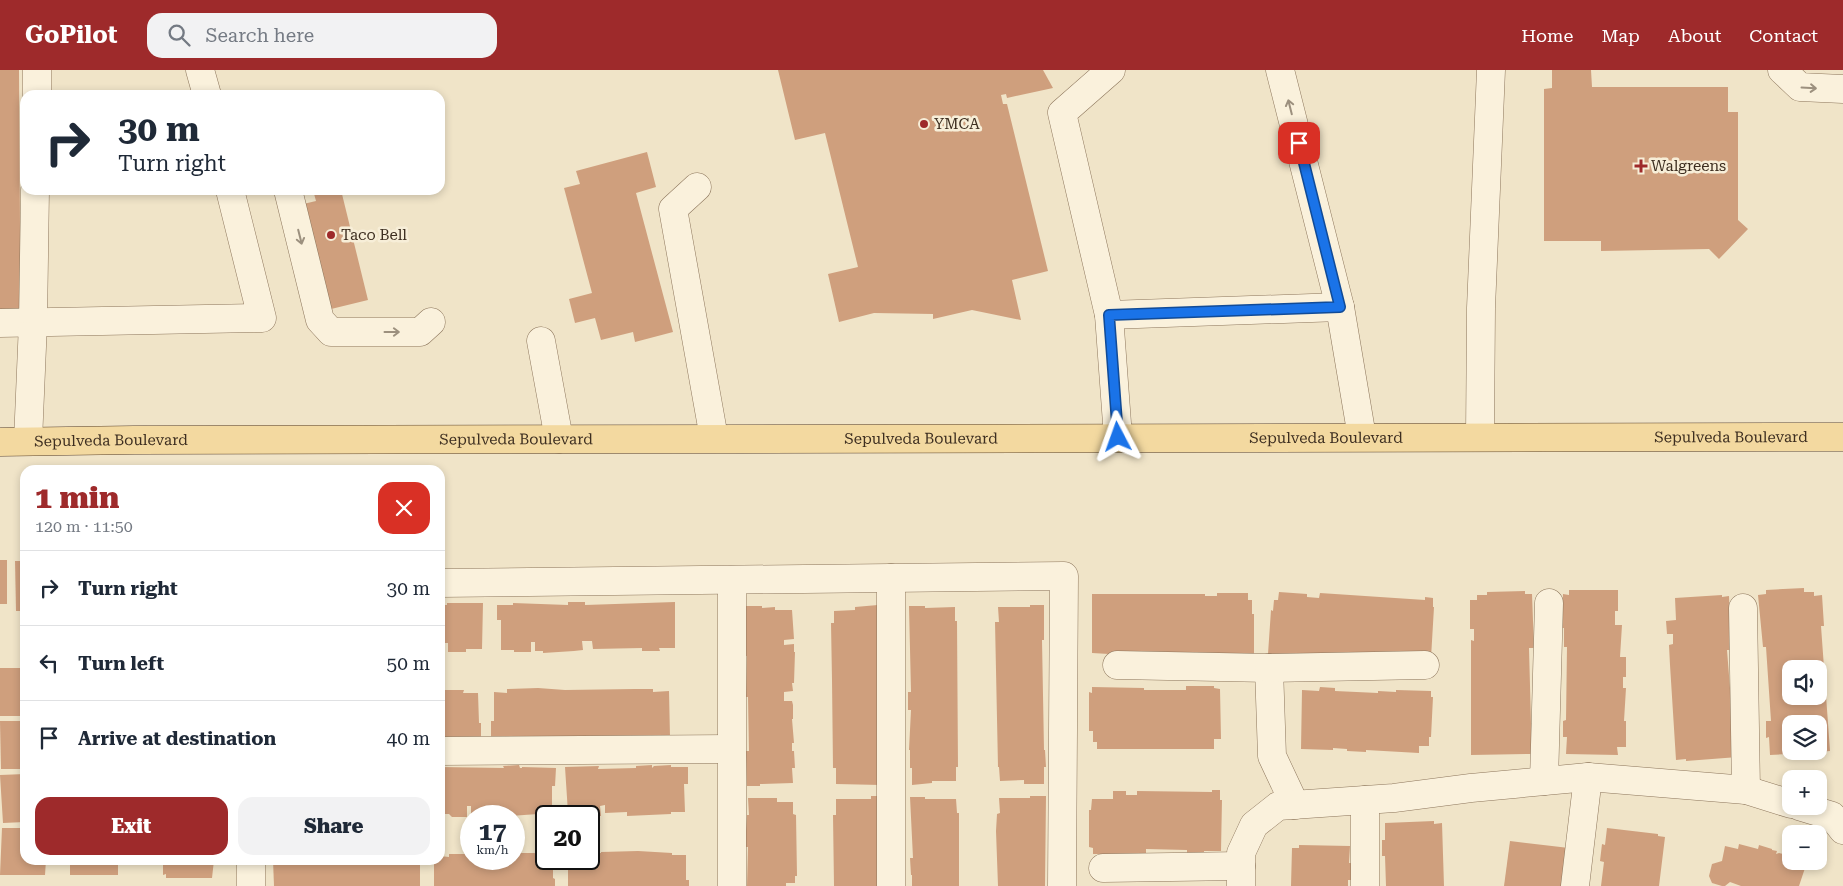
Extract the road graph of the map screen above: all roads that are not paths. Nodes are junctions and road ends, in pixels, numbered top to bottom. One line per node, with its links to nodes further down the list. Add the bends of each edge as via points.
1 (37, 70): 8 (street)
2 (200, 70): 9 (street)
3 (1111, 70): 15 (street, via 1062,113)
4 (1280, 70): 14 (street, one-way to 4)
5 (1491, 70): 22 (street, via 1481,308)
6 (1782, 70): 7 (street, one-way to 7, via 1800,87)
7 (1843, 89)
8 (37, 90)
9 (206, 90)
10 (697, 187): 24 (street, via 673,209)
11 (35, 195): 18 (street)
12 (231, 195): 18 (street, via 262,318)
13 (289, 195): 16 (street, one-way to 16, via 320,320 330,332 420,332)
14 (1340, 307): 15 (street); 21 (street)
15 (1109, 315): 20 (street)
16 (431, 322)
17 (0, 323): 18 (street)
18 (34, 323): 26 (street)
19 (541, 341): 25 (street)
20 (1118, 437): 21 (main road, Sepulveda Boulevard); 24 (main road, Sepulveda Boulevard)
21 (1362, 437): 22 (main road, Sepulveda Boulevard)
22 (1480, 437): 23 (main road, Sepulveda Boulevard)
23 (1843, 437)
24 (714, 438): 25 (main road, Sepulveda Boulevard)
25 (559, 439): 26 (main road, Sepulveda Boulevard)
26 (28, 441): 27 (main road, Sepulveda Boulevard)
27 (0, 442)
28 (891, 578): 29 (street); 51 (street); 52 (street, via 1064,576)
29 (732, 580): 30 (street); 36 (street)
30 (445, 583)
31 (1549, 603): 39 (street)
32 (1744, 608): 40 (street)
33 (1117, 665): 35 (street)
34 (1425, 665): 35 (street)
35 (1269, 668): 43 (street, via 1272,756)
36 (731, 749): 37 (street); 50 (street)
37 (445, 751)
38 (1588, 778): 39 (street); 40 (street); 54 (street)
39 (1544, 781): 41 (street)
40 (1746, 790): 42 (street)
41 (1365, 800): 43 (street); 53 (street)
42 (1782, 801)
43 (1295, 805): 48 (street, via 1278,806 1254,825 1241,853)
44 (1827, 814): 45 (street)
45 (1843, 830)
46 (251, 865): 49 (street)
47 (1103, 868): 48 (street)
48 (1241, 876)
49 (251, 886)
50 (732, 886)
51 (891, 886)
52 (1062, 886)
53 (1365, 886)
54 (1575, 886)

